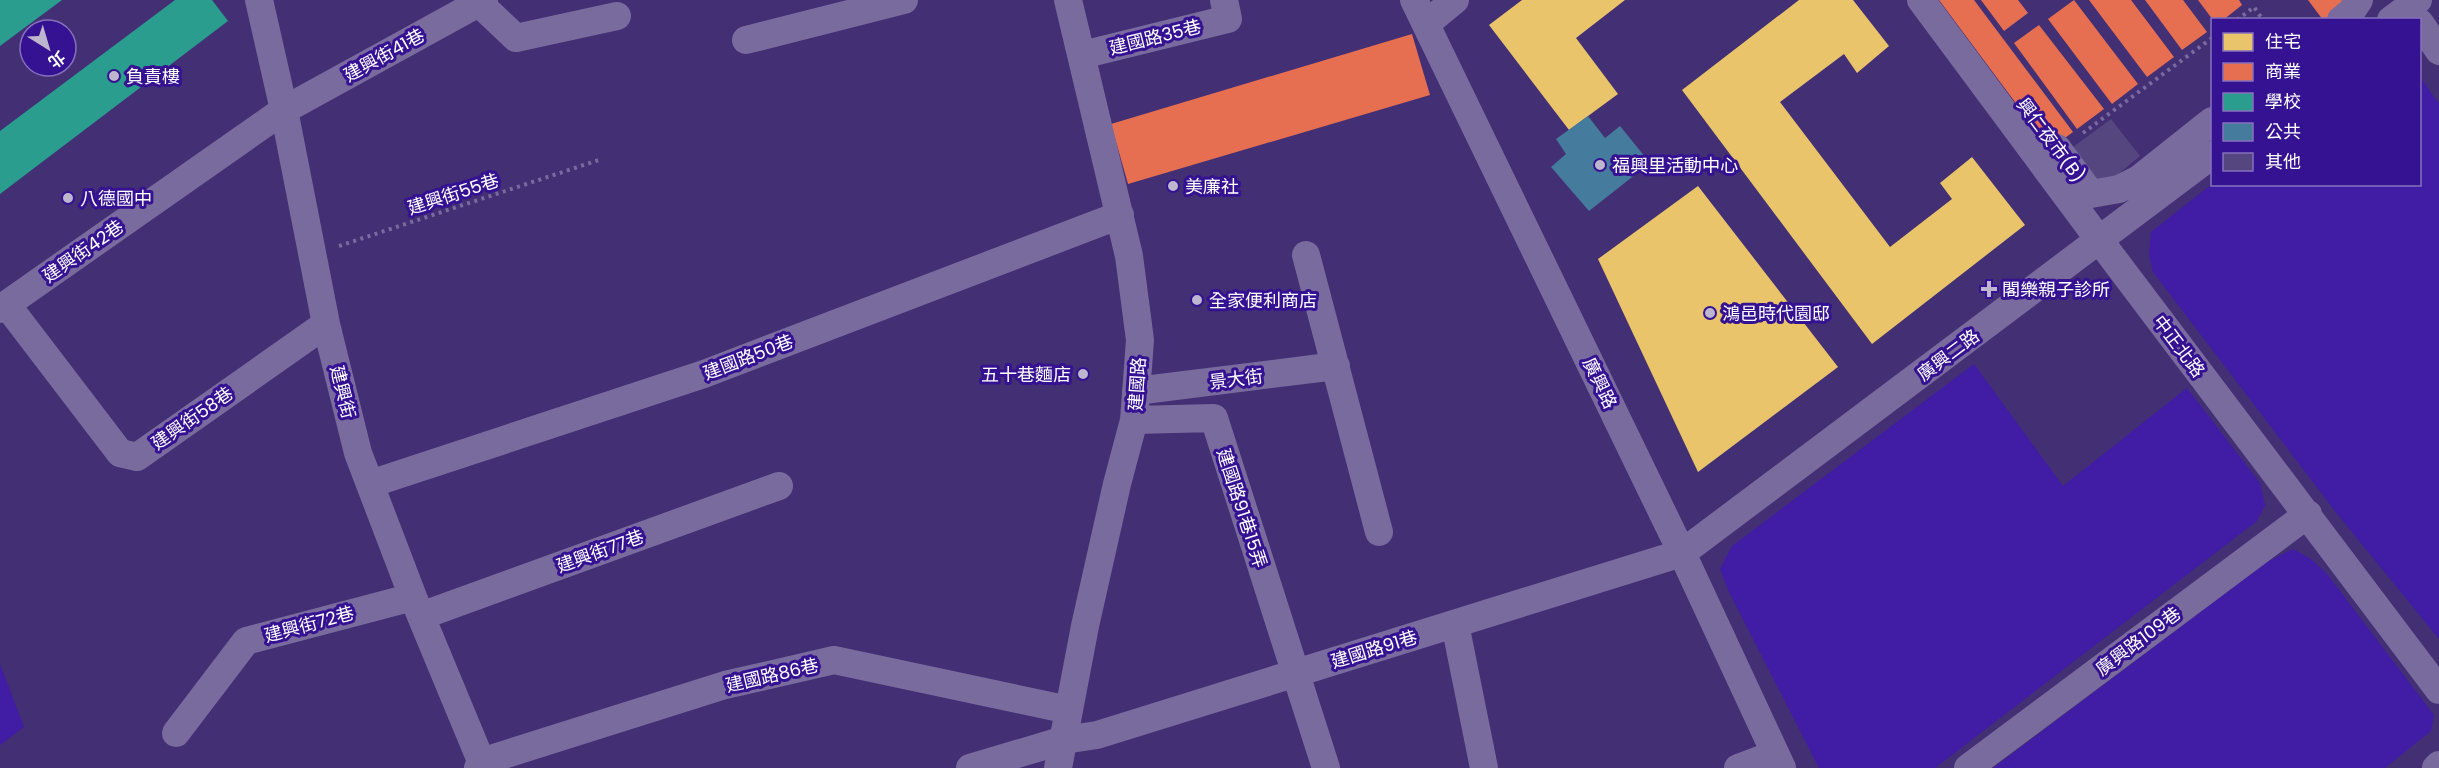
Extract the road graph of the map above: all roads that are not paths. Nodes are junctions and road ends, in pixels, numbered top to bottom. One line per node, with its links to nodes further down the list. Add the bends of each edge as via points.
1 (259, 0): 17 (street, 建興街)
2 (904, 0): 14 (street)
3 (1068, 0): 16 (street, 建國路)
4 (1455, 0): 10 (street)
5 (1921, 0): 21 (street, 中正北路)
6 (1945, 0): 18 (street, 興仁夜市(B), via 2091,194 2119,189 2139,178)
7 (2359, 0): 12 (street)
8 (482, 1): 11 (street, via 516,38); 17 (street, 建興街41巷)
9 (1226, 10): 16 (street, 建國路35巷)
10 (1420, 12): 32 (street, 廣興路)
11 (617, 16)
12 (2344, 18)
13 (2421, 28): 15 (street)
14 (746, 40)
15 (2439, 51)
16 (1082, 55): 20 (street, 建國路)
17 (284, 110): 23 (street, 建興街42巷); 24 (street, 建興街)
18 (2211, 122)
19 (2211, 156): 21 (street, 廣興二路)
20 (1120, 215): 26 (street, 建國路, via 1140,340); 28 (street, 建國路50巷, via 704,374)
21 (2100, 241): 30 (street, 中正北路); 32 (street, 廣興二路)
22 (1306, 255): 25 (street)
23 (3, 307): 24 (street, 建興街58巷, via 120,453 137,457)
24 (326, 324): 28 (street, 建興街, via 358,453)
25 (1336, 366): 26 (street, 景大街); 31 (street)
26 (1136, 391): 27 (street, 建國路)
27 (1134, 420): 35 (street, 建國路91巷15弄, via 1214,418); 37 (street, 建國路)
28 (370, 484): 33 (street, 建興街)
29 (778, 486): 33 (street, 建興街77巷)
30 (2308, 514): 36 (street, 中正北路); 47 (street, 廣興路109巷)
31 (1379, 532)
32 (1682, 553): 34 (street, 建國路91巷); 40 (street, 廣興路)
33 (417, 606): 38 (street, 建興街72巷, via 246,640); 41 (street, 建興街)
34 (1455, 624): 35 (street, 建國路91巷); 45 (street)
35 (1296, 674): 39 (street, 建國路91巷, via 1097,735); 44 (street)
36 (2439, 690)
37 (1069, 710): 39 (street, 建國路); 41 (street, 建國路86巷, via 834,660 725,685)
38 (176, 733)
39 (1064, 740): 42 (street, 建國路91巷); 43 (street, 建國路)
40 (1779, 761): 46 (street)
41 (481, 766)
42 (970, 768)
43 (1058, 768)
44 (1326, 768)
45 (1484, 768)
46 (1738, 768)
47 (1968, 768)

